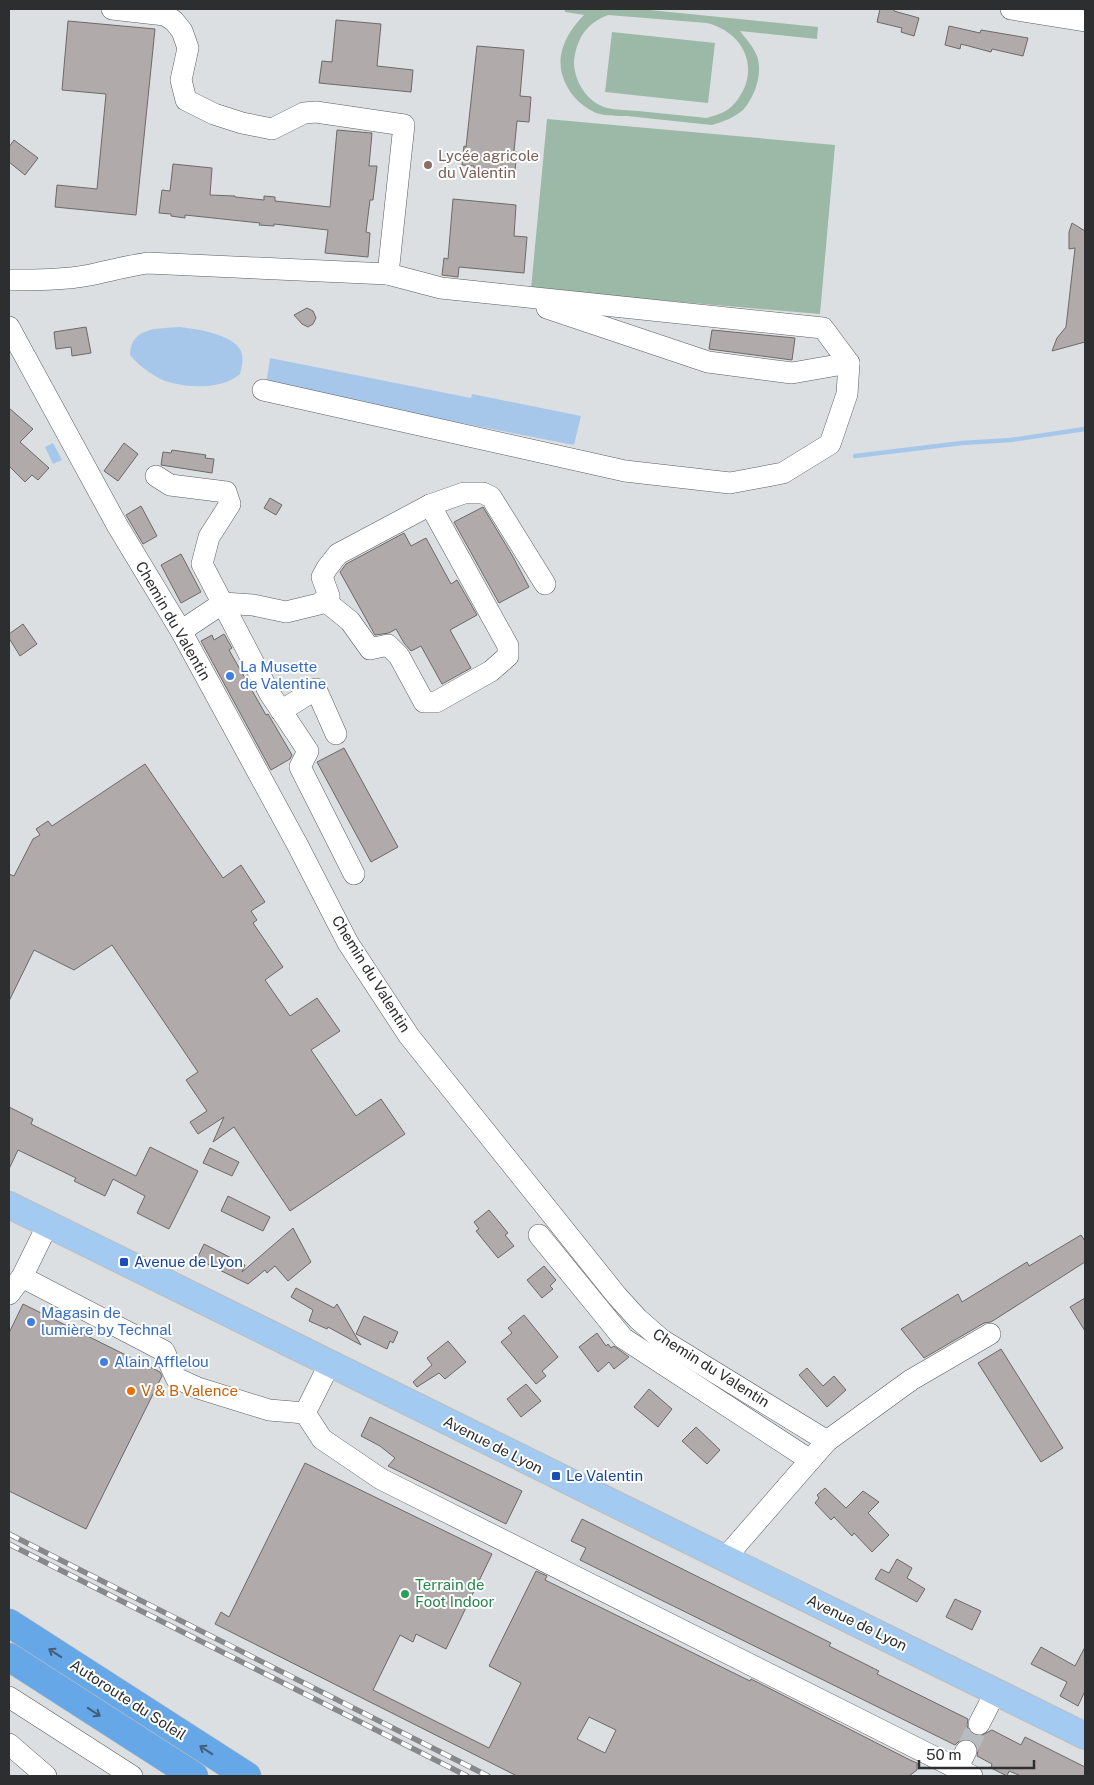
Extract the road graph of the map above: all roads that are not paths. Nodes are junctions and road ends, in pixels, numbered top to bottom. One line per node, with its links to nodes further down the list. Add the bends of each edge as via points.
1 (112, 9): 4 (street, via 165,15 174,21 188,48 181,80 186,100 214,114 272,129 304,113 316,112 404,125)
2 (1011, 9): 3 (street)
3 (1085, 21)
4 (388, 274): 5 (street, via 147,263 51,280); 6 (street, via 441,288)
5 (9, 280)
6 (509, 296): 8 (street, via 708,362 792,373); 8 (street, via 823,328)
7 (9, 327): 15 (street, Chemin du Valentin, via 118,525)
8 (850, 363): 9 (street, via 847,394 830,444 782,473 730,483 626,470)
9 (263, 390)
10 (156, 476): 14 (street, via 170,485 226,492 230,504 209,537 202,564)
11 (430, 505): 12 (street, via 464,492 491,497); 13 (street, via 338,554 322,577 329,596); 13 (street, via 508,646 508,656 491,671 436,702 424,702 399,656 388,645 370,649 350,621)
12 (545, 584)
13 (324, 600): 14 (street, via 286,612 253,604)
14 (223, 603): 15 (street); 16 (street)
15 (181, 631): 27 (street, Chemin du Valentin, via 348,943 409,1036 460,1102 638,1319 662,1340)
16 (281, 711): 17 (street, via 316,689); 18 (street, via 308,751 300,767)
17 (336, 734)
18 (354, 874)
19 (9, 1205): 20 (main road, Avenue de Lyon)
20 (48, 1224): 22 (street); 25 (main road, Avenue de Lyon)
21 (539, 1235): 27 (street, via 623,1338)
22 (22, 1277): 23 (street); 26 (street, via 164,1351 176,1378 269,1410)
23 (9, 1294)
24 (990, 1334): 27 (street, via 911,1380)
25 (330, 1363): 26 (street); 28 (main road, Avenue de Lyon)
26 (305, 1413): 36 (street, via 322,1439 381,1478)
27 (817, 1452): 28 (street)
28 (725, 1558): 31 (main road, Avenue de Lyon)
29 (9, 1623): 40 (highway, Autoroute du Soleil, one-way to 29)
30 (9, 1657): 39 (highway, Autoroute du Soleil, one-way to 39)
31 (996, 1691): 33 (street); 34 (main road, Avenue de Lyon)
32 (11, 1701): 38 (street)
33 (979, 1724)
34 (1085, 1736)
35 (9, 1744): 37 (street)
36 (965, 1765)
37 (46, 1776)
38 (132, 1776)
39 (194, 1776)
40 (247, 1776)

